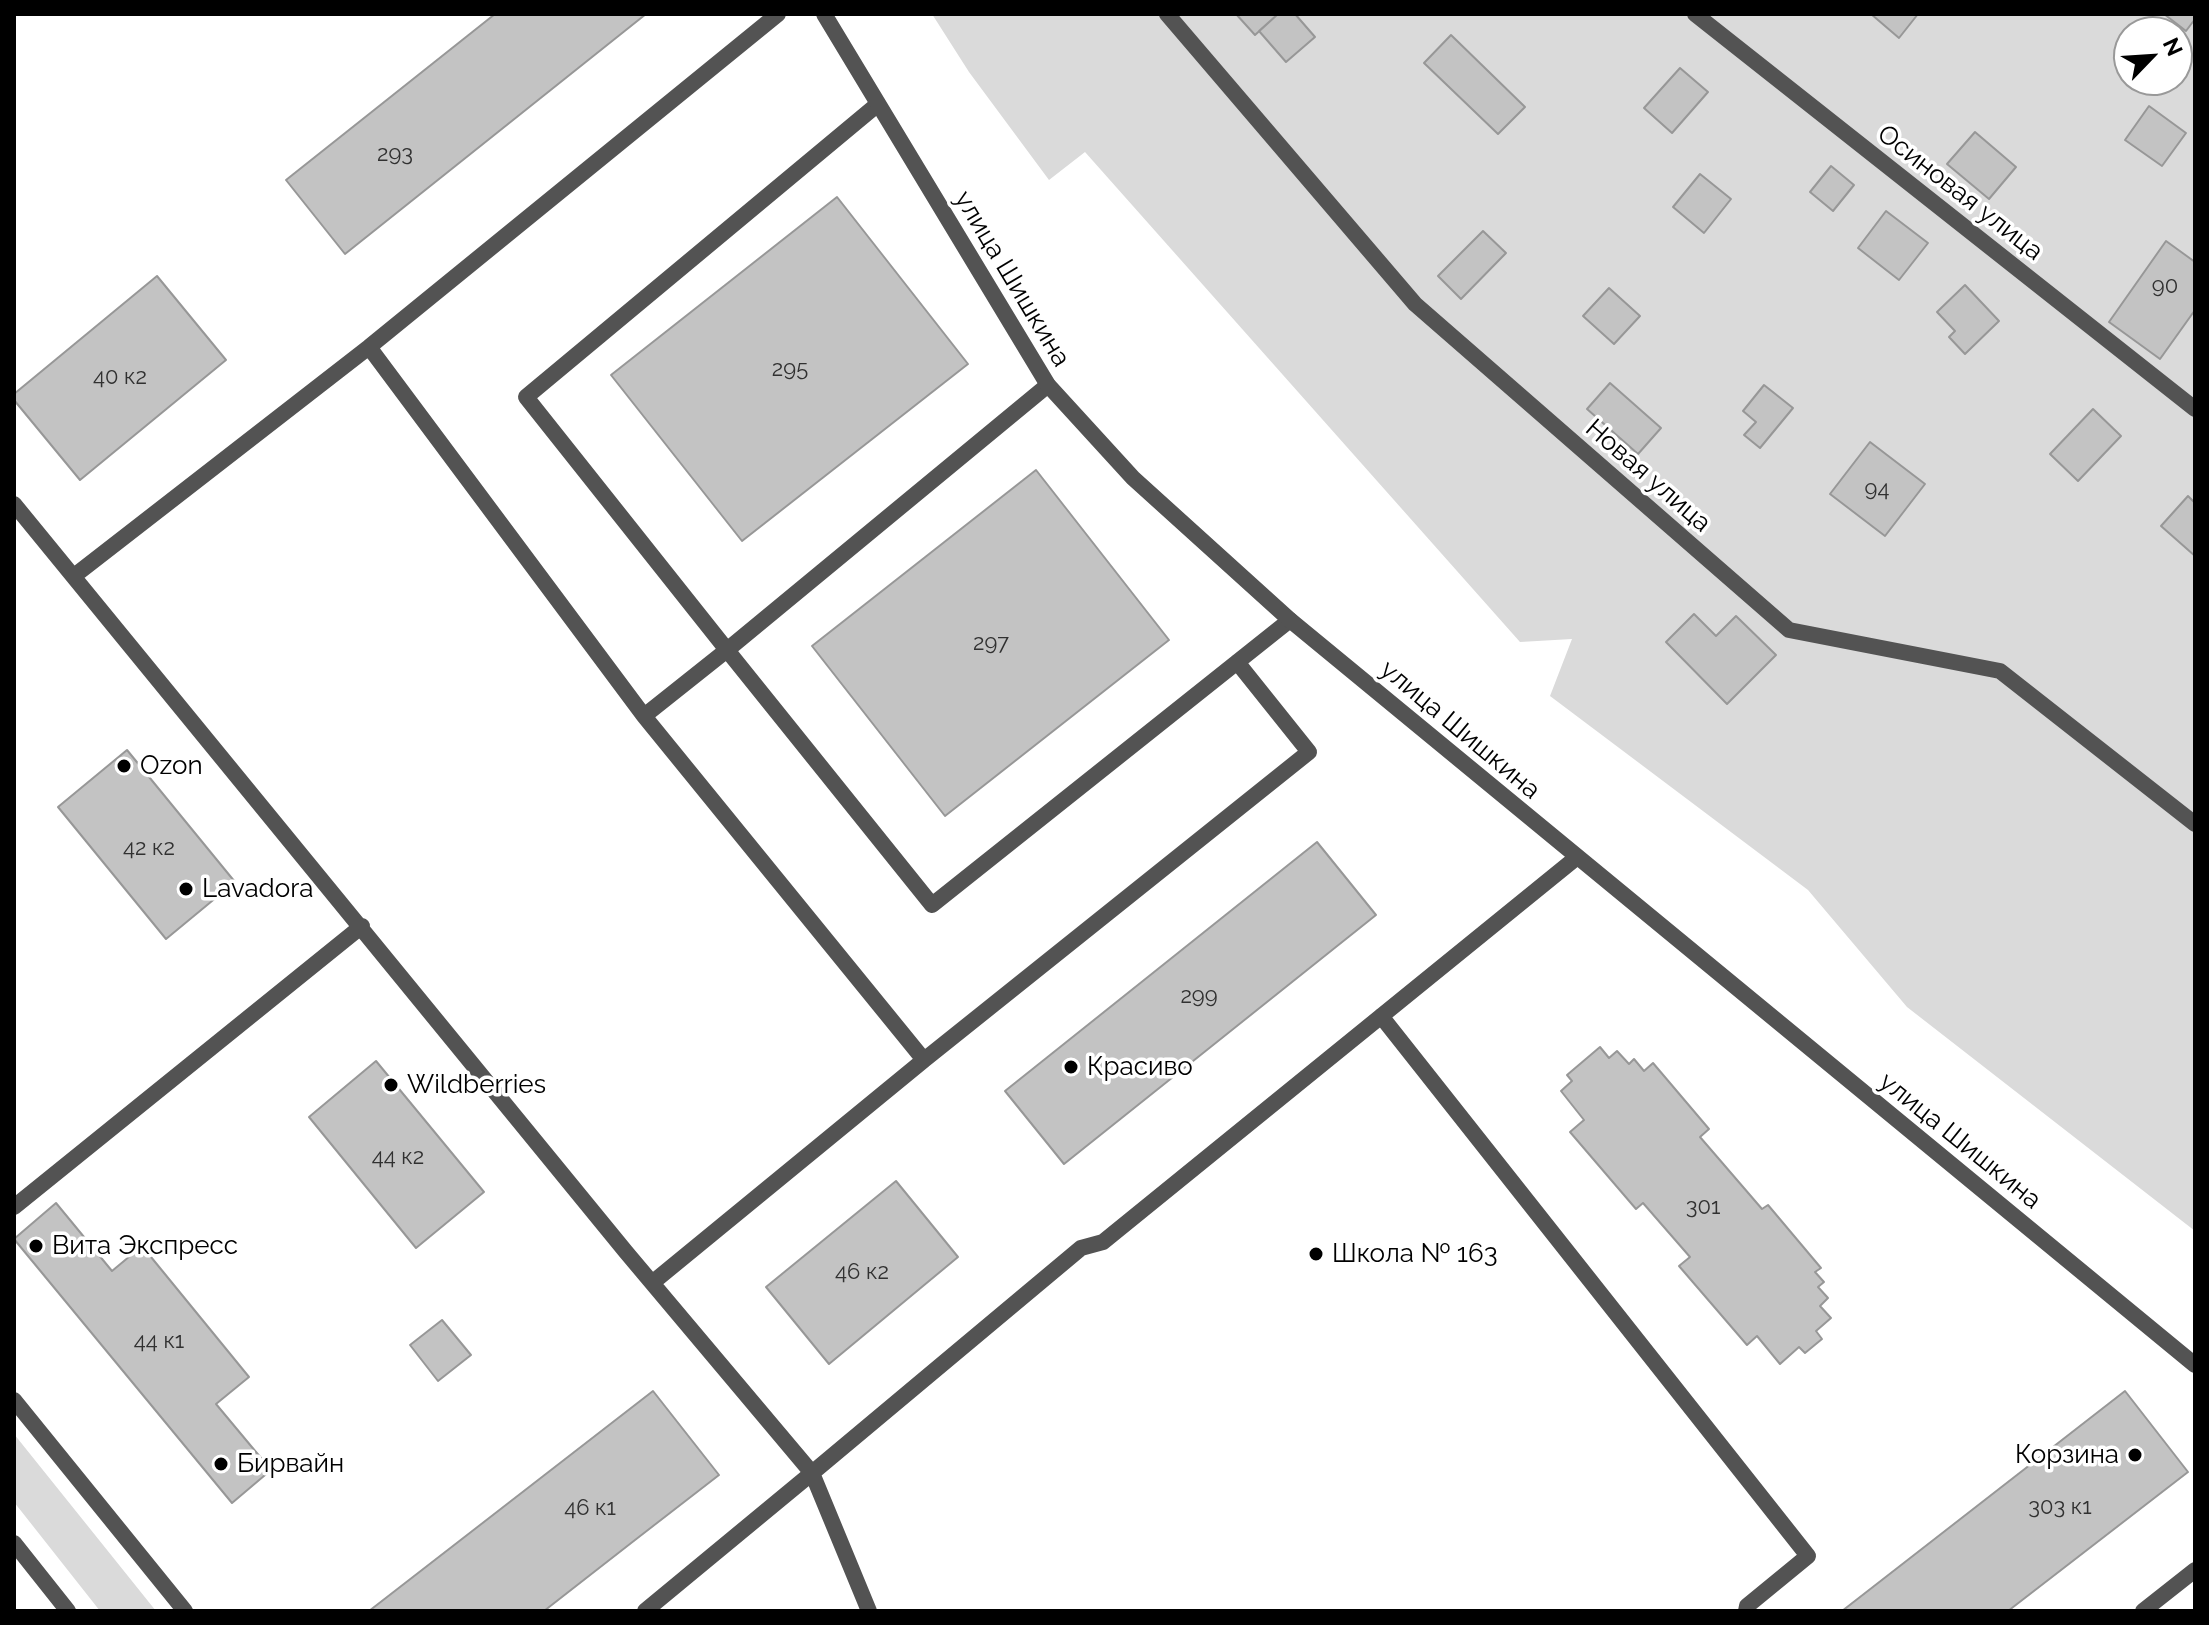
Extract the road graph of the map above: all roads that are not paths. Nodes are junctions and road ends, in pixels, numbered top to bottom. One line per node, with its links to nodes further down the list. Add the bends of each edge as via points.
1 (778, 14): 6 (street)
2 (824, 14): 5 (street, улица Шишкина)
3 (1167, 14): 15 (street, Новая улица, via 1415,304 1789,630 2000,671)
4 (1695, 14): 8 (street, Осиновая улица)
5 (878, 104): 7 (street, улица Шишкина); 12 (street, via 526,397)
6 (369, 347): 10 (street); 14 (street)
7 (1048, 385): 11 (street, улица Шишкина, via 1133,478); 12 (street)
8 (2195, 409)
9 (14, 504): 10 (street)
10 (74, 576): 17 (street)
11 (1290, 620): 13 (street); 16 (street, улица Шишкина)
12 (727, 650): 13 (street, via 932,905); 14 (street)
13 (1237, 662): 19 (street, via 1309,752)
14 (644, 716): 19 (street)
15 (2195, 824)
16 (1576, 858): 18 (street); 22 (street, улица Шишкина)
17 (362, 926): 20 (street); 21 (street)
18 (1381, 1016): 24 (street, via 1103,1242 1081,1248); 31 (street, via 1808,1556)
19 (924, 1060): 21 (street)
20 (14, 1207)
21 (652, 1283): 24 (street)
22 (2195, 1365)
23 (14, 1400): 28 (street)
24 (812, 1473): 29 (street); 30 (street)
25 (14, 1543): 27 (street)
26 (2195, 1570): 32 (street)
27 (68, 1611)
28 (185, 1611)
29 (645, 1611)
30 (869, 1611)
31 (1746, 1611)
32 (2143, 1611)

